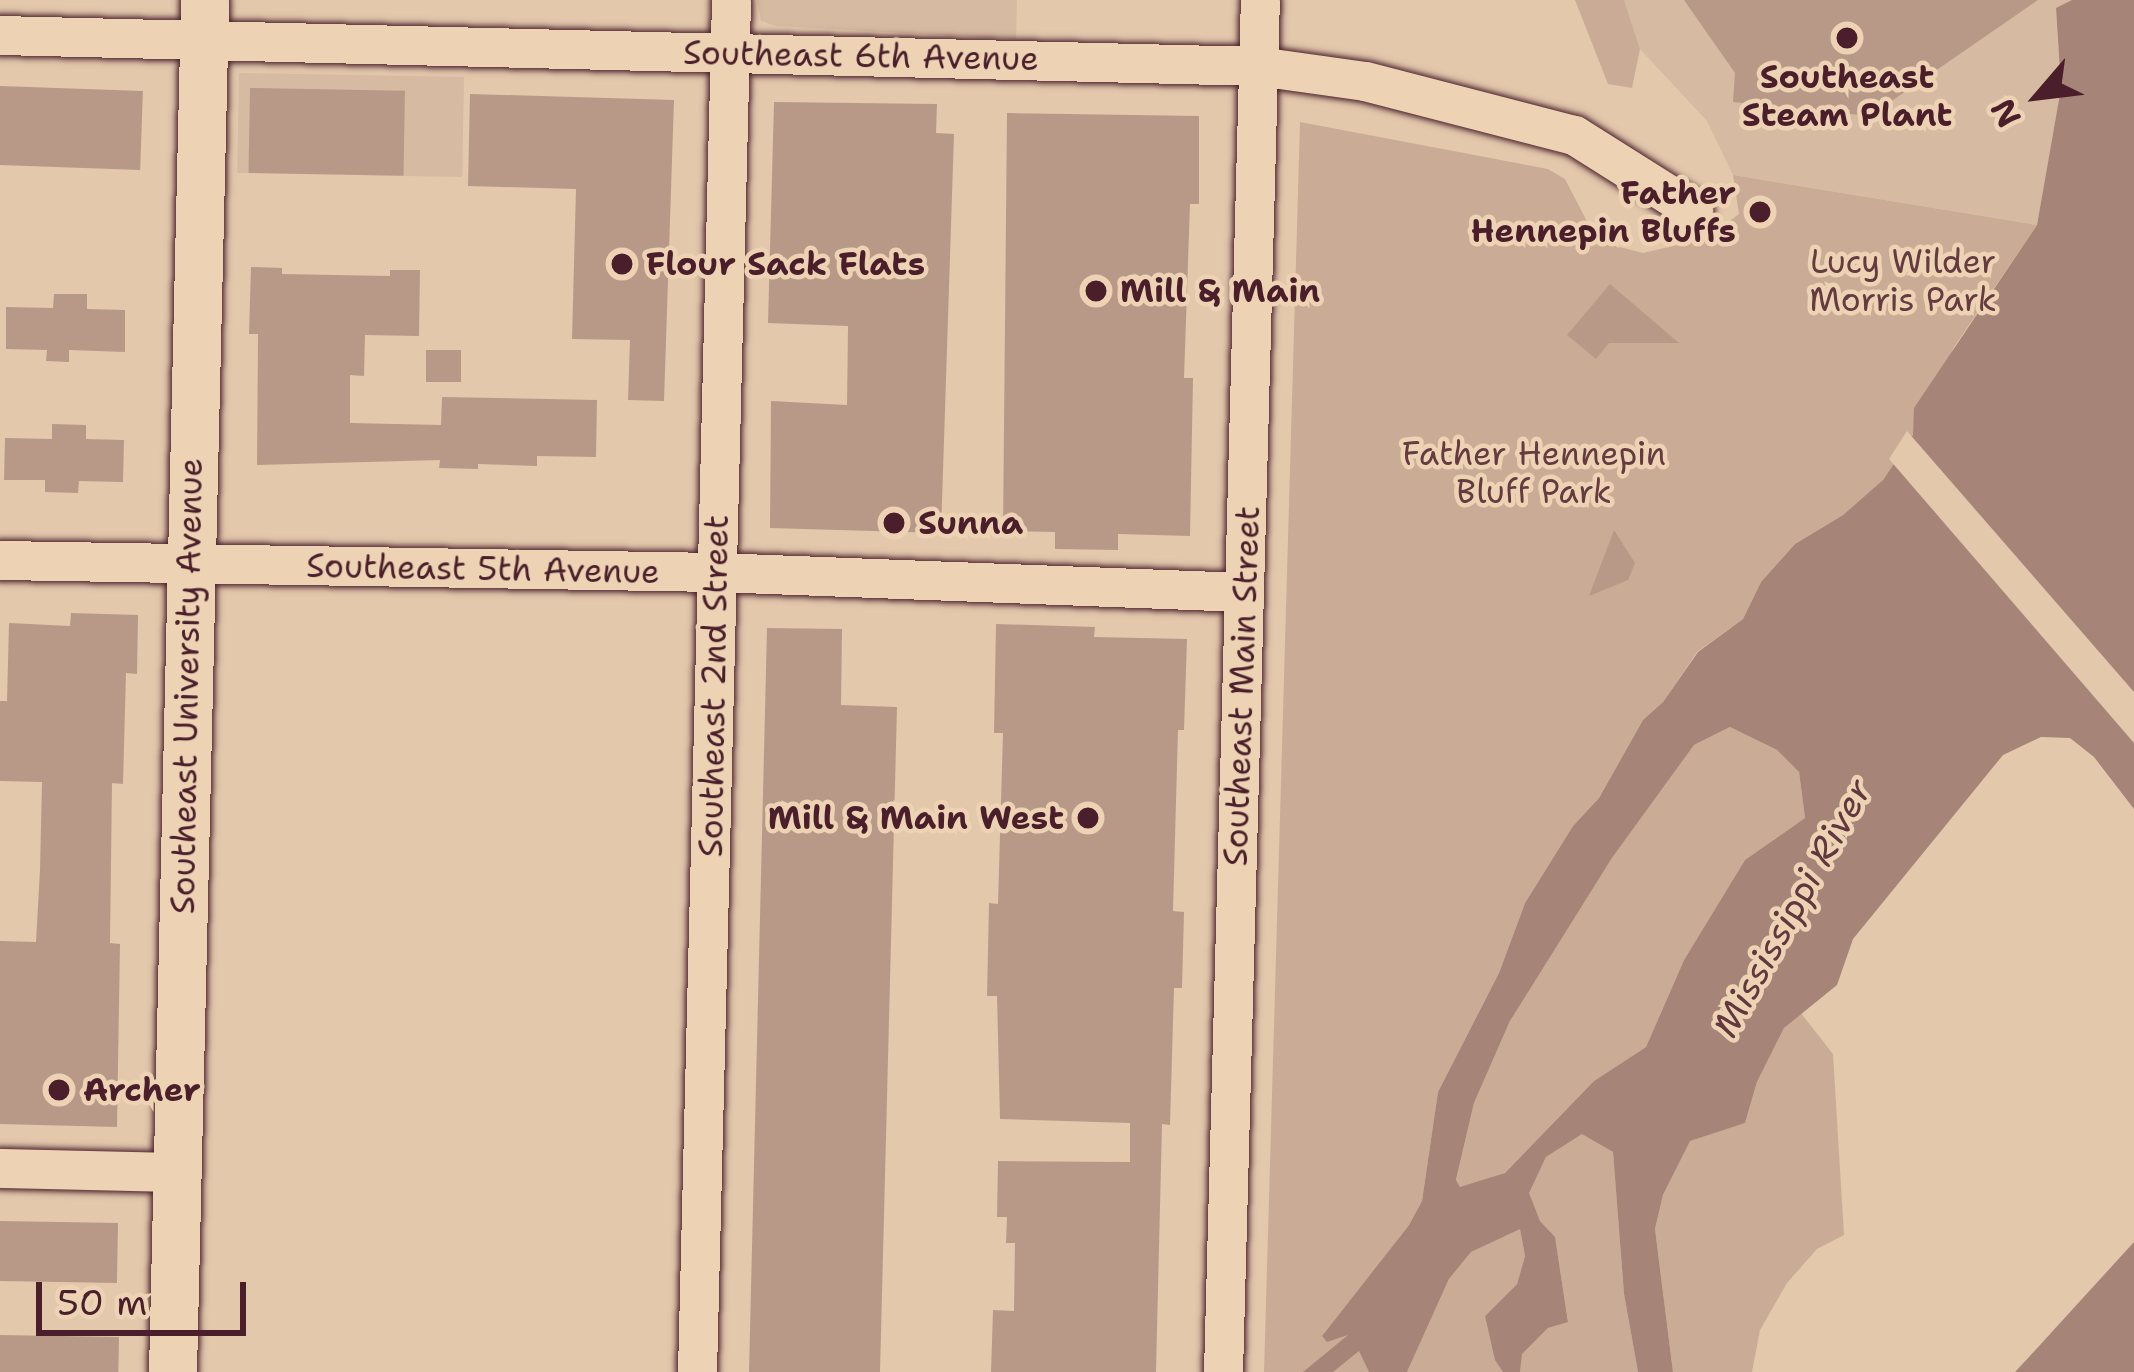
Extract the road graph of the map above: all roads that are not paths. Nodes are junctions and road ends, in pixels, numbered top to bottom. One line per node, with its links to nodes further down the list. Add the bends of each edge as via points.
1 (731, 0): 5 (street, Southeast 2nd Street)
2 (1260, 0): 6 (street, Southeast Main Street)
3 (204, 21): 4 (street, Southeast 6th Avenue); 5 (street, Southeast 6th Avenue); 9 (main road, Southeast University Avenue)
4 (0, 35)
5 (729, 52): 6 (street, Southeast 6th Avenue); 10 (street, Southeast 2nd Street)
6 (1258, 66): 7 (street, Southeast 6th Avenue, via 1365,81 1574,135); 11 (street, Southeast Main Street)
7 (1693, 210)
8 (0, 560): 9 (street, Southeast 5th Avenue)
9 (189, 564): 10 (street, Southeast 5th Avenue); 13 (main road, Southeast University Avenue)
10 (716, 572): 11 (street, Southeast 5th Avenue); 15 (street, Southeast 2nd Street)
11 (1244, 592): 16 (street, Southeast Main Street)
12 (0, 1168): 13 (street)
13 (176, 1172): 14 (main road, Southeast University Avenue)
14 (173, 1372)
15 (698, 1372)
16 (1222, 1372)

